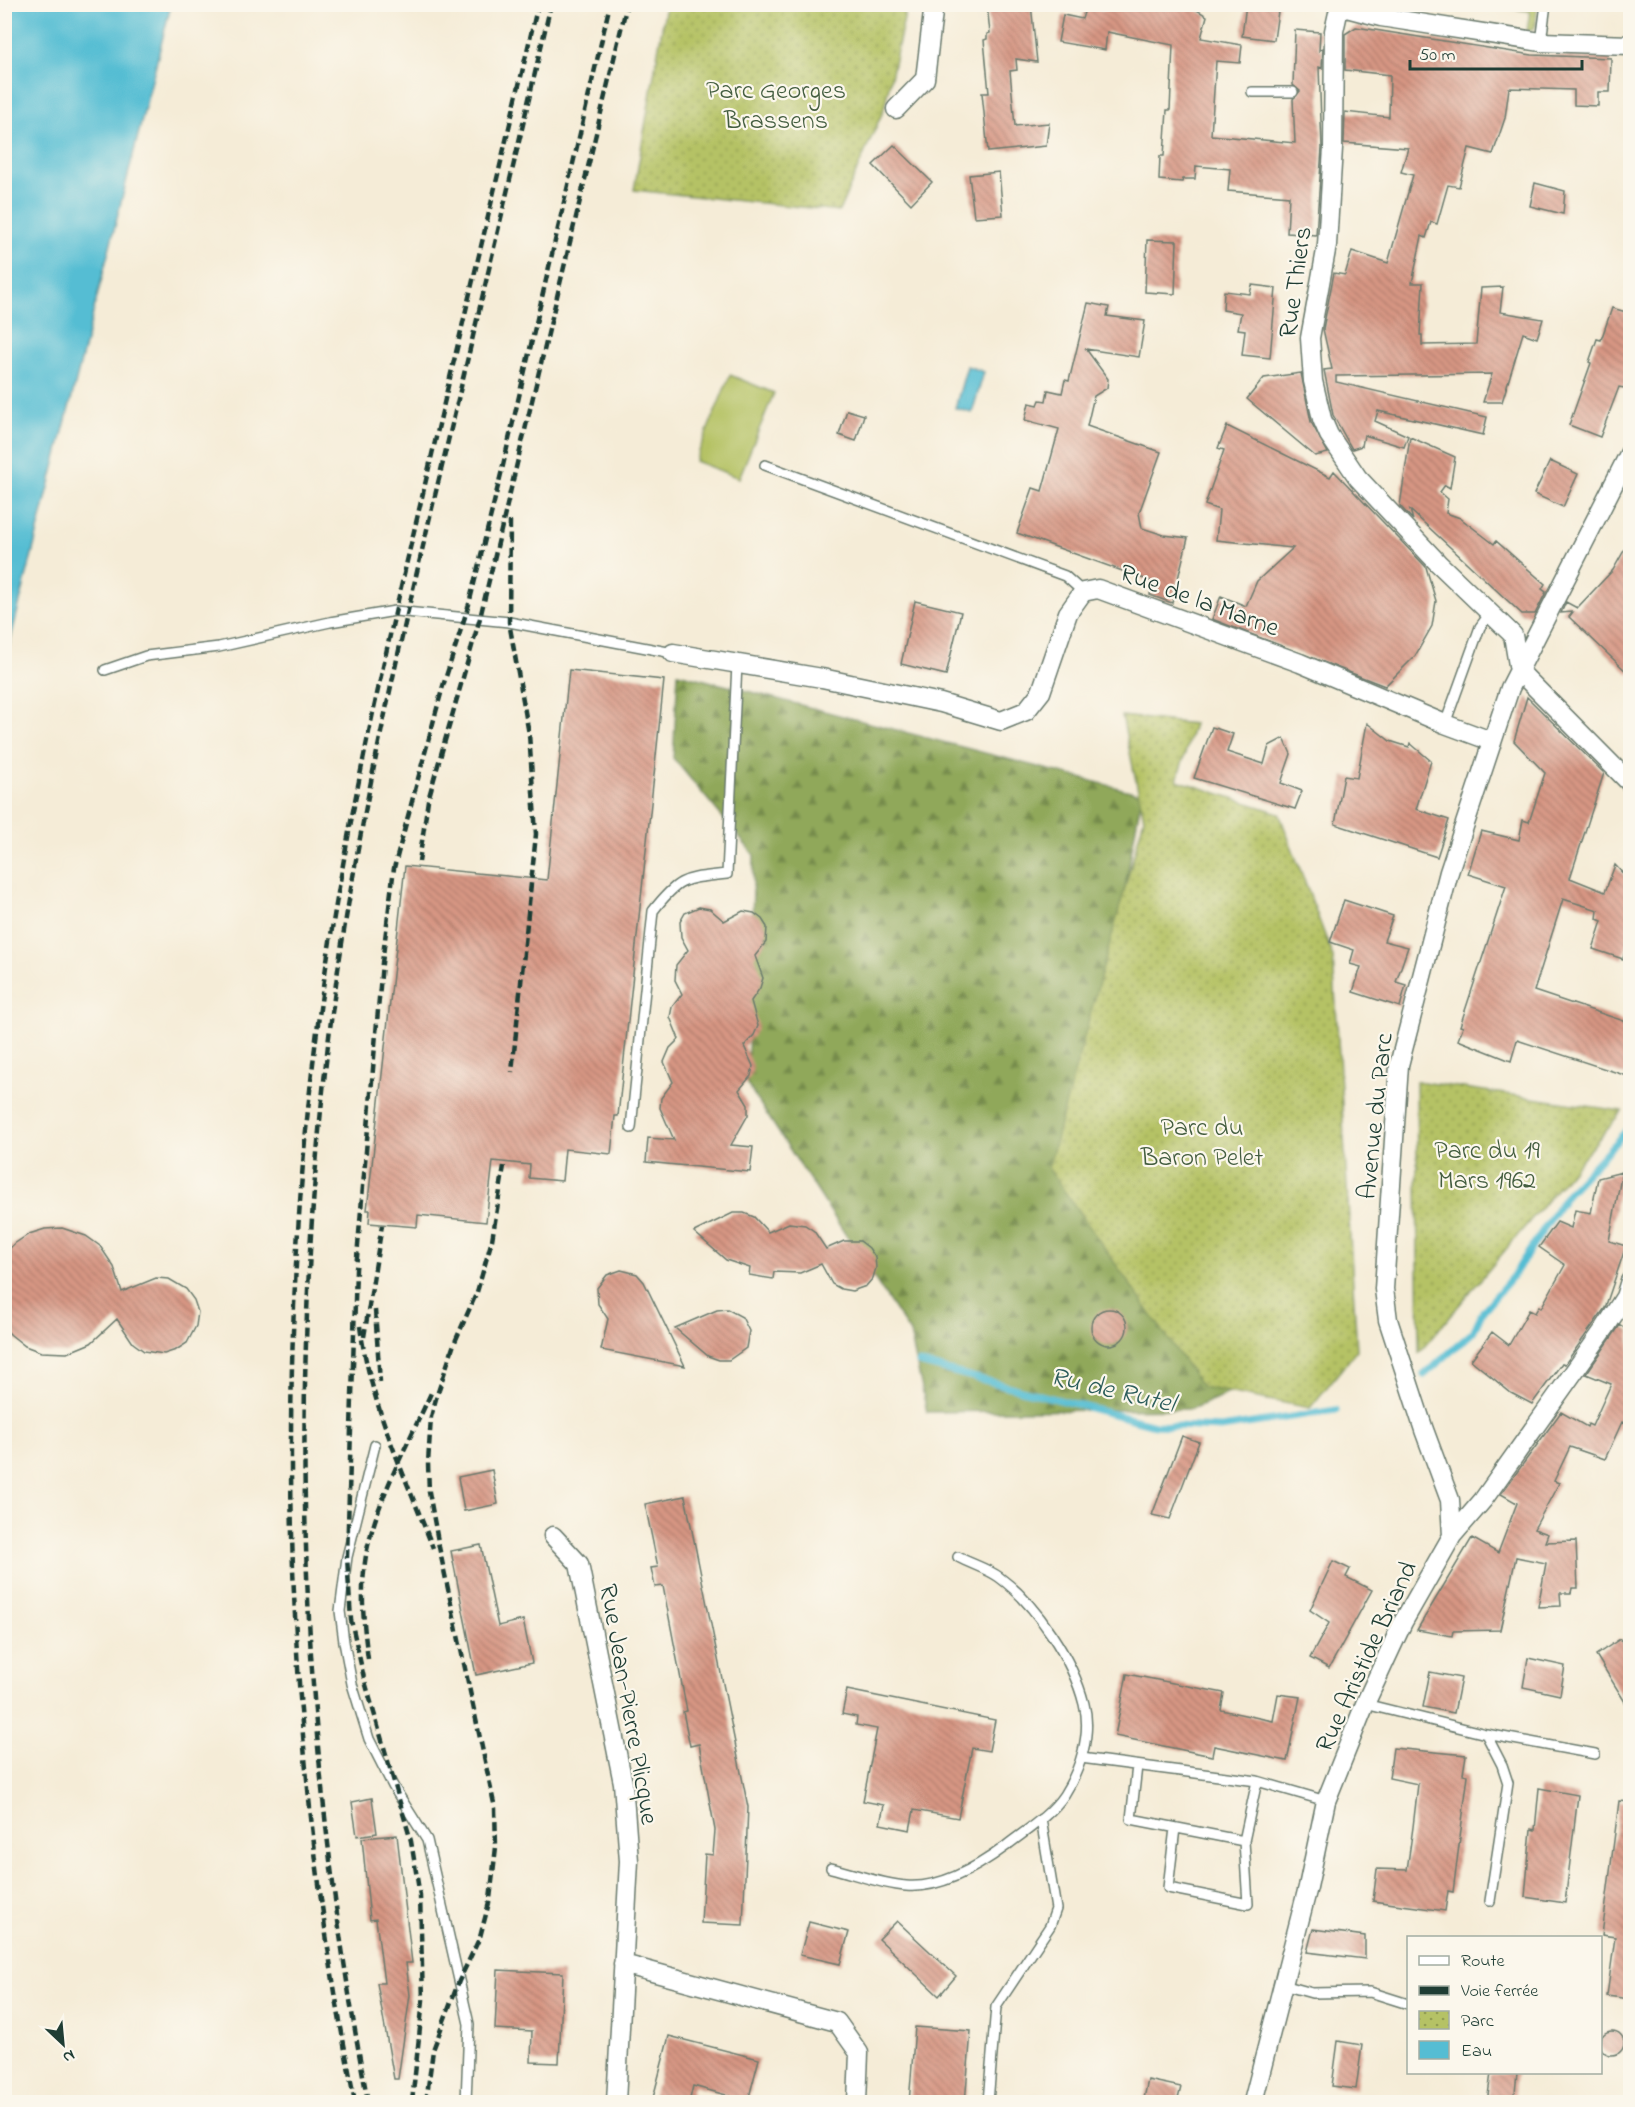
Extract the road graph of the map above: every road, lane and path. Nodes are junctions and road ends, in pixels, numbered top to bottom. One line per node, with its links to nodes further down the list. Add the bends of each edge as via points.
1 (934, 4): 8 (street, via 925,79)
2 (1546, 4): 4 (lane)
3 (1340, 5): 4 (street, via 1381,17); 12 (street, Rue Thiers, via 1327,91 1333,147 1327,245 1310,338 1313,381 1322,418 1358,478 1438,563)
4 (1541, 42): 5 (street)
5 (1630, 45)
6 (1252, 92): 7 (lane)
7 (1293, 92)
8 (896, 110)
9 (1630, 452): 16 (street, Avenue du Parc)
10 (765, 465): 11 (lane, via 1065,576)
11 (1083, 592): 14 (street, Rue de la Marne, via 1068,613 1041,692 1026,711 1001,721 941,703); 17 (street, Rue de la Marne, via 1098,589 1120,597 1300,663)
12 (1491, 612): 16 (street, Rue Thiers, via 1513,635); 17 (lane, via 1480,627)
13 (673, 653): 14 (street, Rue de la Marne); 15 (lane, via 509,622 395,612 219,647 146,656)
14 (737, 664): 20 (lane, via 727,874 692,878 672,887 654,911)
15 (105, 669)
16 (1519, 672): 18 (street, Avenue du Parc); 19 (street)
17 (1444, 724): 18 (street, Rue de la Marne)
18 (1491, 741): 24 (street, Avenue du Parc, via 1445,886 1399,1065 1384,1289 1388,1320 1450,1500)
19 (1630, 783)
20 (632, 1128)
21 (1630, 1281): 24 (street, Rue Aristide Briand, via 1625,1297 1605,1328 1483,1500)
22 (375, 1445): 41 (lane, via 346,1557 340,1611 344,1642 369,1739 428,1840 469,2024)
23 (553, 1536): 38 (street, Rue Jean-Pierre Plicque, via 579,1564 623,1783 629,1861)
24 (1452, 1536): 26 (street, Rue Aristide Briand, via 1403,1622)
25 (958, 1557): 29 (lane, via 999,1577 1038,1616 1065,1658 1084,1705 1086,1733)
26 (1365, 1704): 27 (lane); 32 (street, Rue Aristide Briand)
27 (1486, 1734): 28 (lane); 37 (lane, via 1508,1784)
28 (1595, 1754)
29 (1081, 1758): 30 (lane); 33 (lane, via 1063,1796)
30 (1137, 1766): 31 (lane); 34 (lane, via 1131,1819)
31 (1257, 1781): 32 (lane); 35 (lane)
32 (1326, 1801): 39 (street, Rue Aristide Briand)
33 (1041, 1819): 36 (lane, via 985,1862 942,1881 907,1886); 44 (lane, via 1056,1909 1050,1926 996,2007)
34 (1175, 1828): 35 (lane); 35 (lane, via 1168,1888 1248,1904)
35 (1244, 1841)
36 (831, 1868)
37 (1490, 1901)
38 (623, 1964): 42 (street, Rue Jean-Pierre Plicque); 43 (street, via 837,2022 859,2053)
39 (1283, 1985): 40 (lane, via 1312,1993 1370,1992); 45 (street, Rue Aristide Briand)
40 (1407, 2004)
41 (466, 2103)
42 (616, 2103)
43 (857, 2103)
44 (988, 2103)
45 (1253, 2103)

